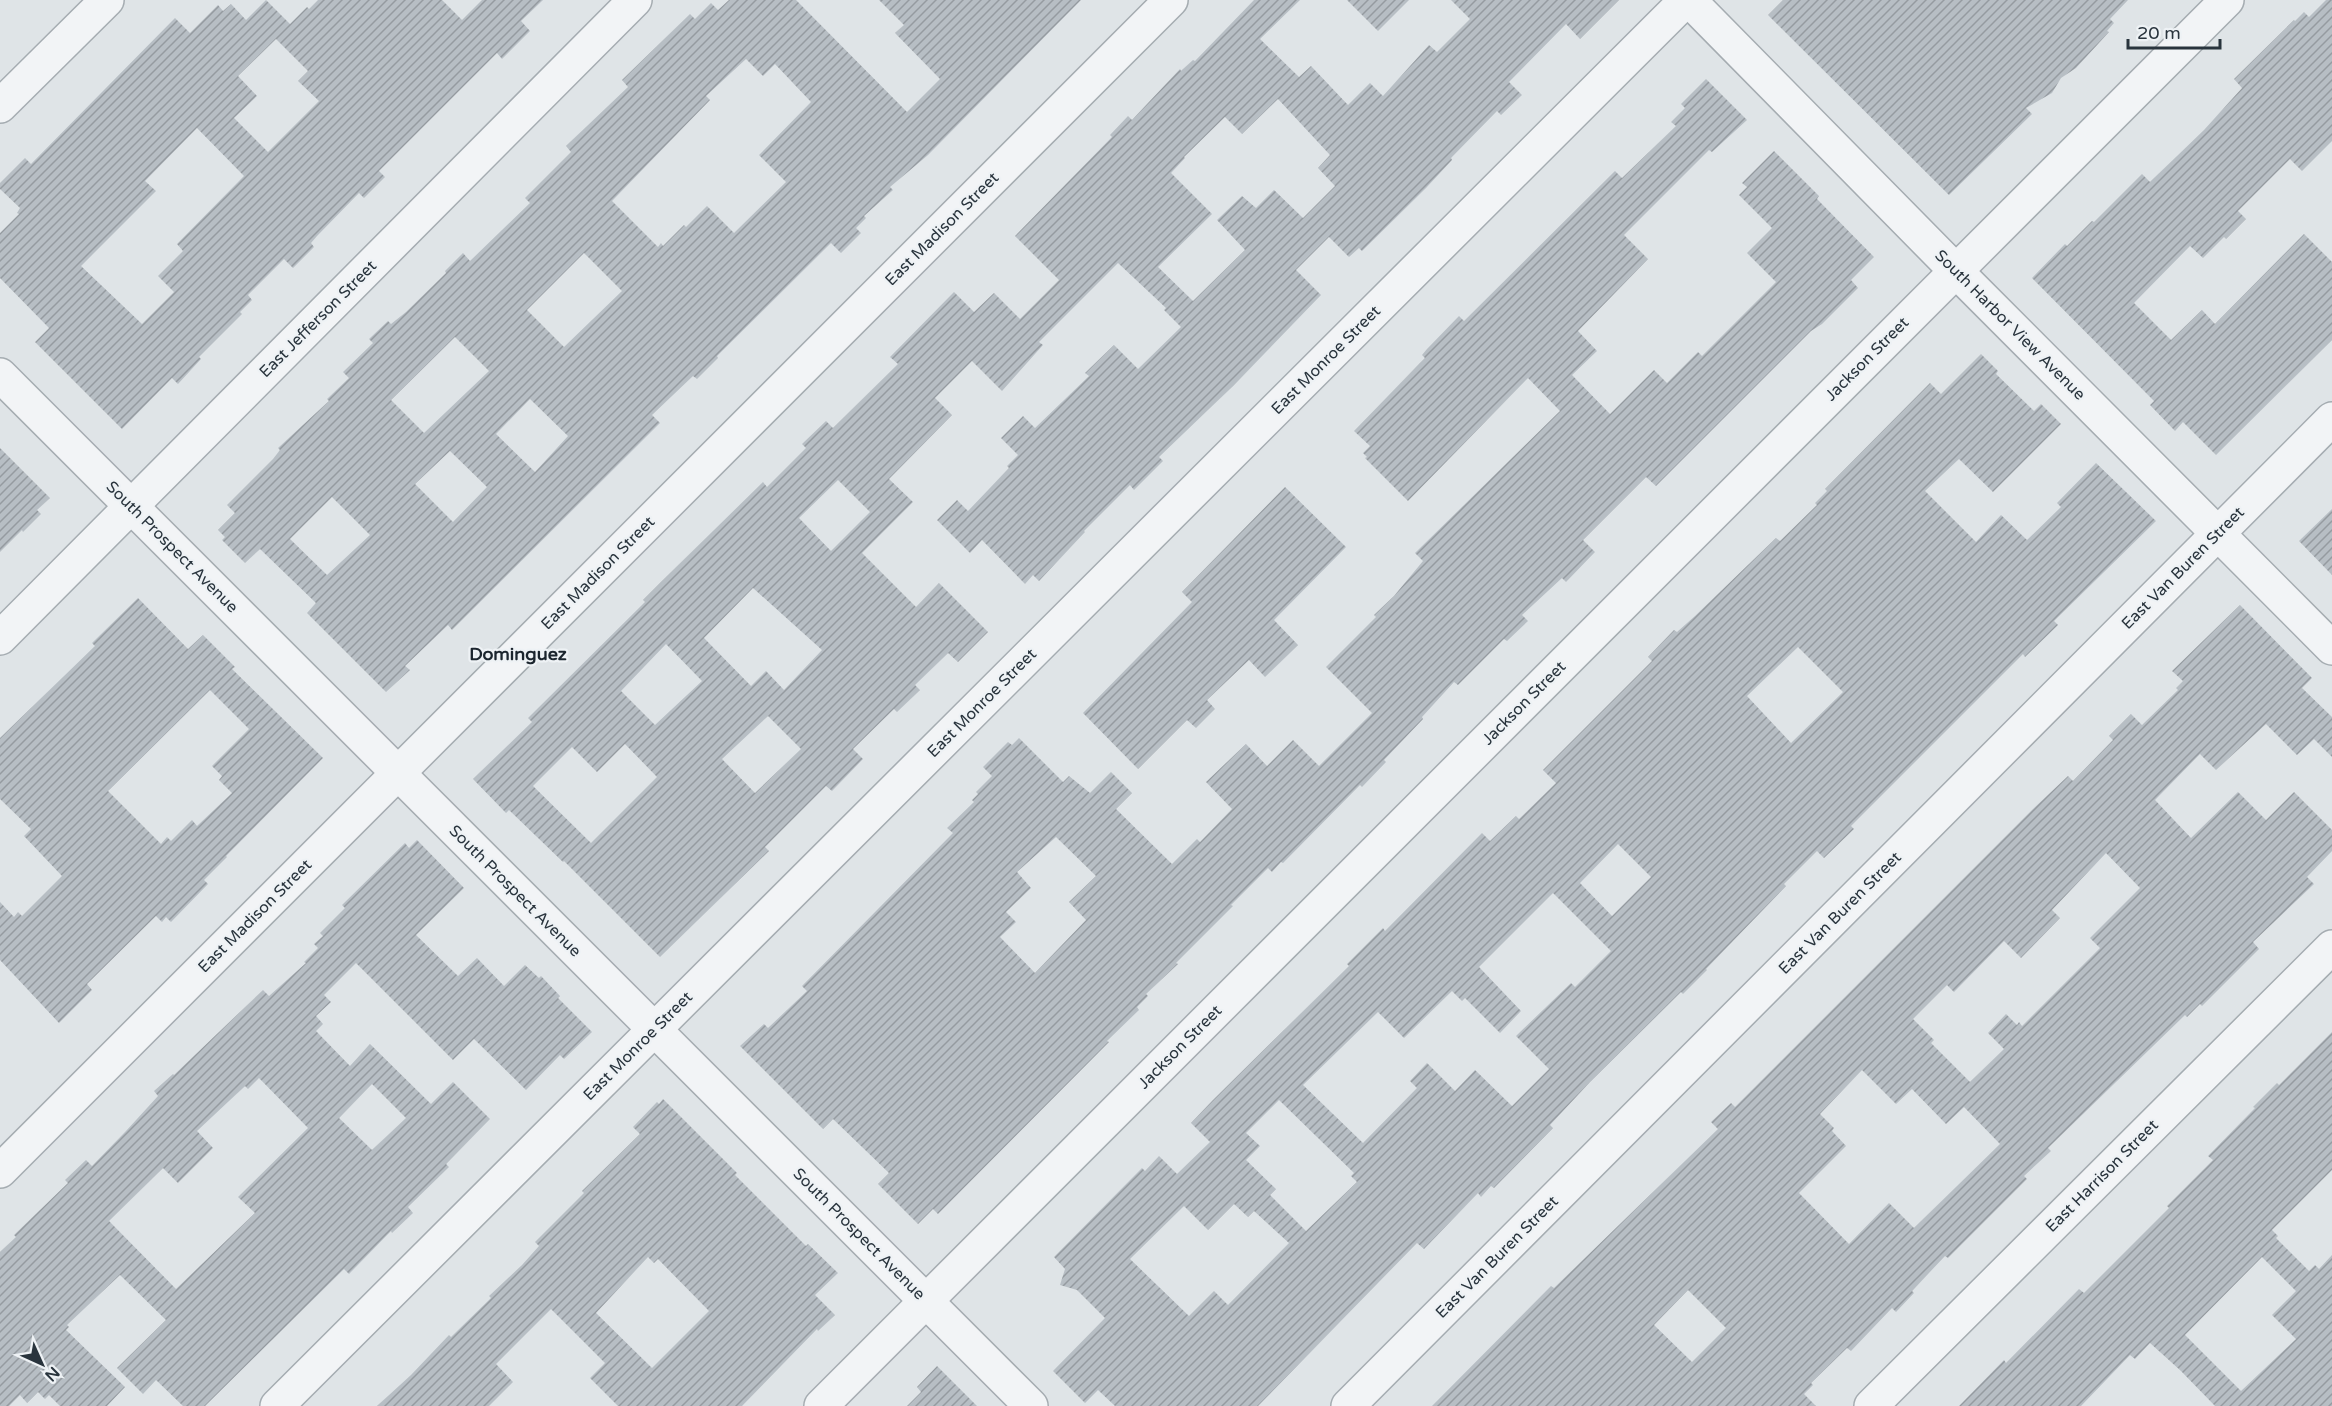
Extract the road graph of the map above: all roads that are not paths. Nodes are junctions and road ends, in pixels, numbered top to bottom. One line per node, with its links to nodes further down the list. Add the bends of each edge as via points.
1 (107, 0): 6 (street)
2 (635, 0): 10 (street, East Jefferson Street)
3 (1171, 0): 14 (street, East Madison Street)
4 (1688, 0): 7 (street, South Harbor View Avenue); 16 (street, East Monroe Street)
5 (2227, 0): 7 (street, Jackson Street)
6 (0, 106)
7 (1956, 271): 11 (street, South Harbor View Avenue); 18 (street, Jackson Street)
8 (0, 375): 10 (street, South Prospect Avenue)
9 (2332, 419): 11 (street, East Van Buren Street)
10 (131, 506): 12 (street, East Jefferson Street); 14 (street, South Prospect Avenue)
11 (2218, 534): 13 (street, South Harbor View Avenue); 22 (street, East Van Buren Street)
12 (0, 638)
13 (2332, 648)
14 (398, 773): 16 (street, South Prospect Avenue); 17 (street, East Madison Street)
15 (2332, 947): 23 (street, East Harrison Street)
16 (654, 1029): 18 (street, South Prospect Avenue); 19 (street, East Monroe Street)
17 (0, 1171)
18 (926, 1301): 20 (street, Jackson Street); 21 (street, South Prospect Avenue)
19 (277, 1406)
20 (821, 1406)
21 (1031, 1406)
22 (1348, 1406)
23 (1871, 1406)

